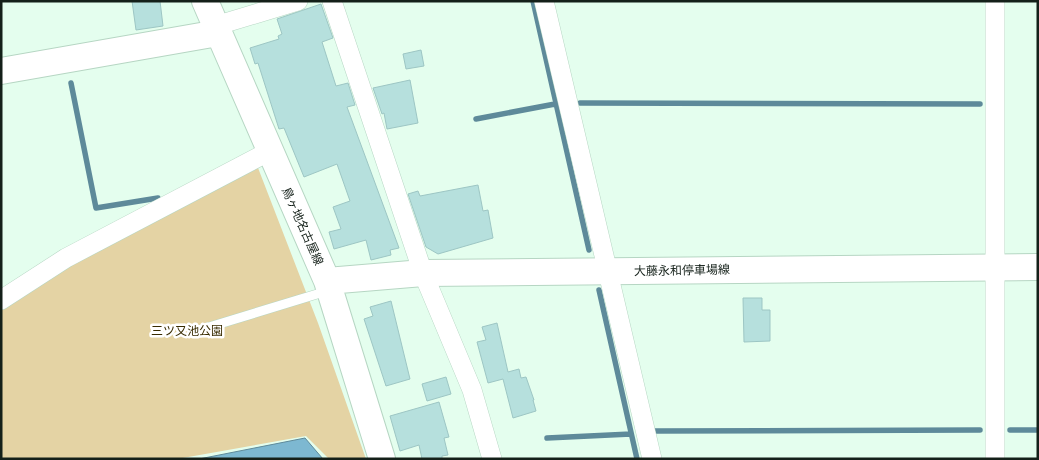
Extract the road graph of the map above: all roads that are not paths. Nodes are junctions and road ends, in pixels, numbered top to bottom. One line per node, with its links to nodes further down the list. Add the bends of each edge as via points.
1 (204, 1): 6 (main road, 鳥ヶ地名古屋線)
2 (298, 1): 6 (street)
3 (332, 1): 12 (street)
4 (544, 1): 11 (street)
5 (995, 1): 9 (street)
6 (217, 30): 7 (main road); 8 (main road, 鳥ヶ地名古屋線)
7 (1, 71)
8 (270, 151): 13 (main road, 鳥ヶ地名古屋線); 14 (street, via 66,258)
9 (996, 267): 10 (main road, 大藤永和停車場線); 11 (main road, 大藤永和停車場線); 19 (street)
10 (1038, 267)
11 (606, 270): 12 (main road, 大藤永和停車場線); 18 (street)
12 (423, 273): 13 (main road, 大藤永和停車場線); 17 (street, via 472,390)
13 (328, 285): 15 (lane); 16 (main road, 鳥ヶ地名古屋線)
14 (1, 300)
15 (196, 332)
16 (381, 458)
17 (492, 459)
18 (652, 459)
19 (995, 459)

